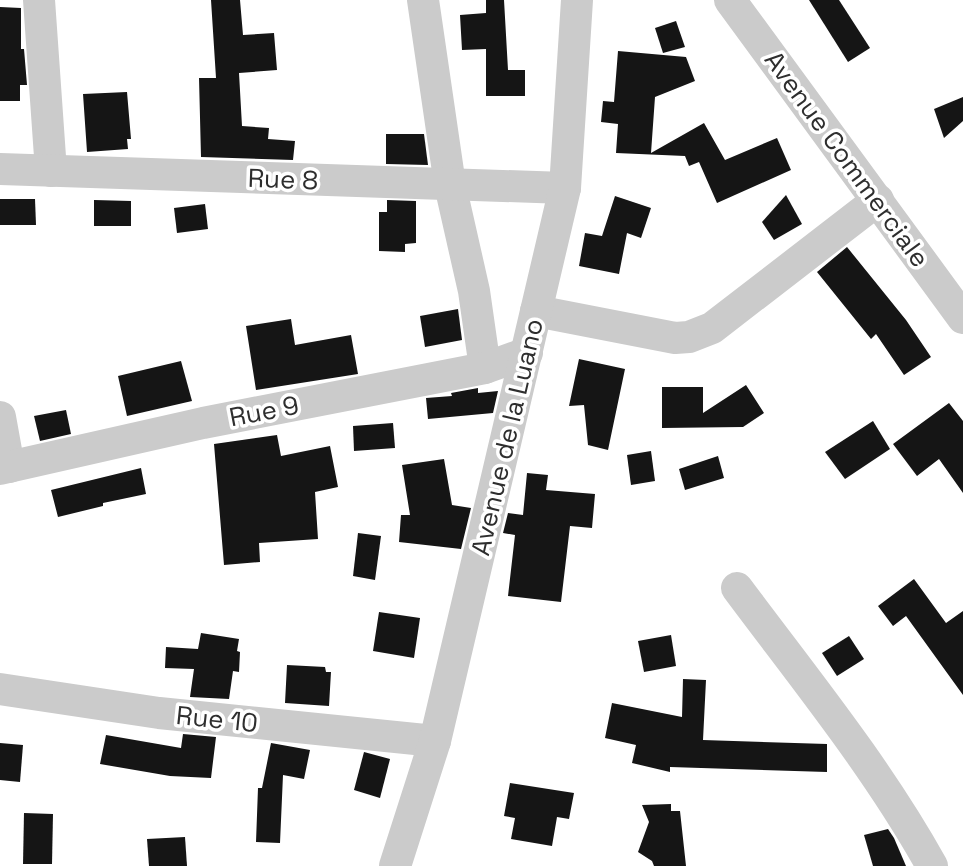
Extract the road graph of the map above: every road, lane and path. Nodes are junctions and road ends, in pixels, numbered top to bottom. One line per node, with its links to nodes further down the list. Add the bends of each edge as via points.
1 (38, 0): 6 (street)
2 (423, 0): 7 (street)
3 (577, 0): 8 (street, Avenue de la Luano)
4 (730, 0): 9 (street, Avenue Commerciale)
5 (0, 169): 6 (street, Rue 8)
6 (51, 171): 7 (street, Rue 8)
7 (450, 185): 8 (street, Rue 8); 13 (street, via 474,291)
8 (565, 188): 10 (street, Avenue de la Luano)
9 (878, 200): 10 (street, via 700,334 675,338); 11 (street, Avenue Commerciale)
10 (536, 311): 12 (street, Avenue de la Luano)
11 (963, 318)
12 (527, 353): 13 (street, Rue 9); 18 (street, Avenue de la Luano)
13 (485, 368): 15 (street, Rue 9, via 203,423)
14 (0, 417): 15 (street)
15 (5, 468)
16 (737, 588): 20 (street, via 840,725)
17 (0, 689): 18 (street, Rue 10, via 159,713)
18 (435, 741): 19 (street, Avenue de la Luano)
19 (395, 866)
20 (932, 866)

